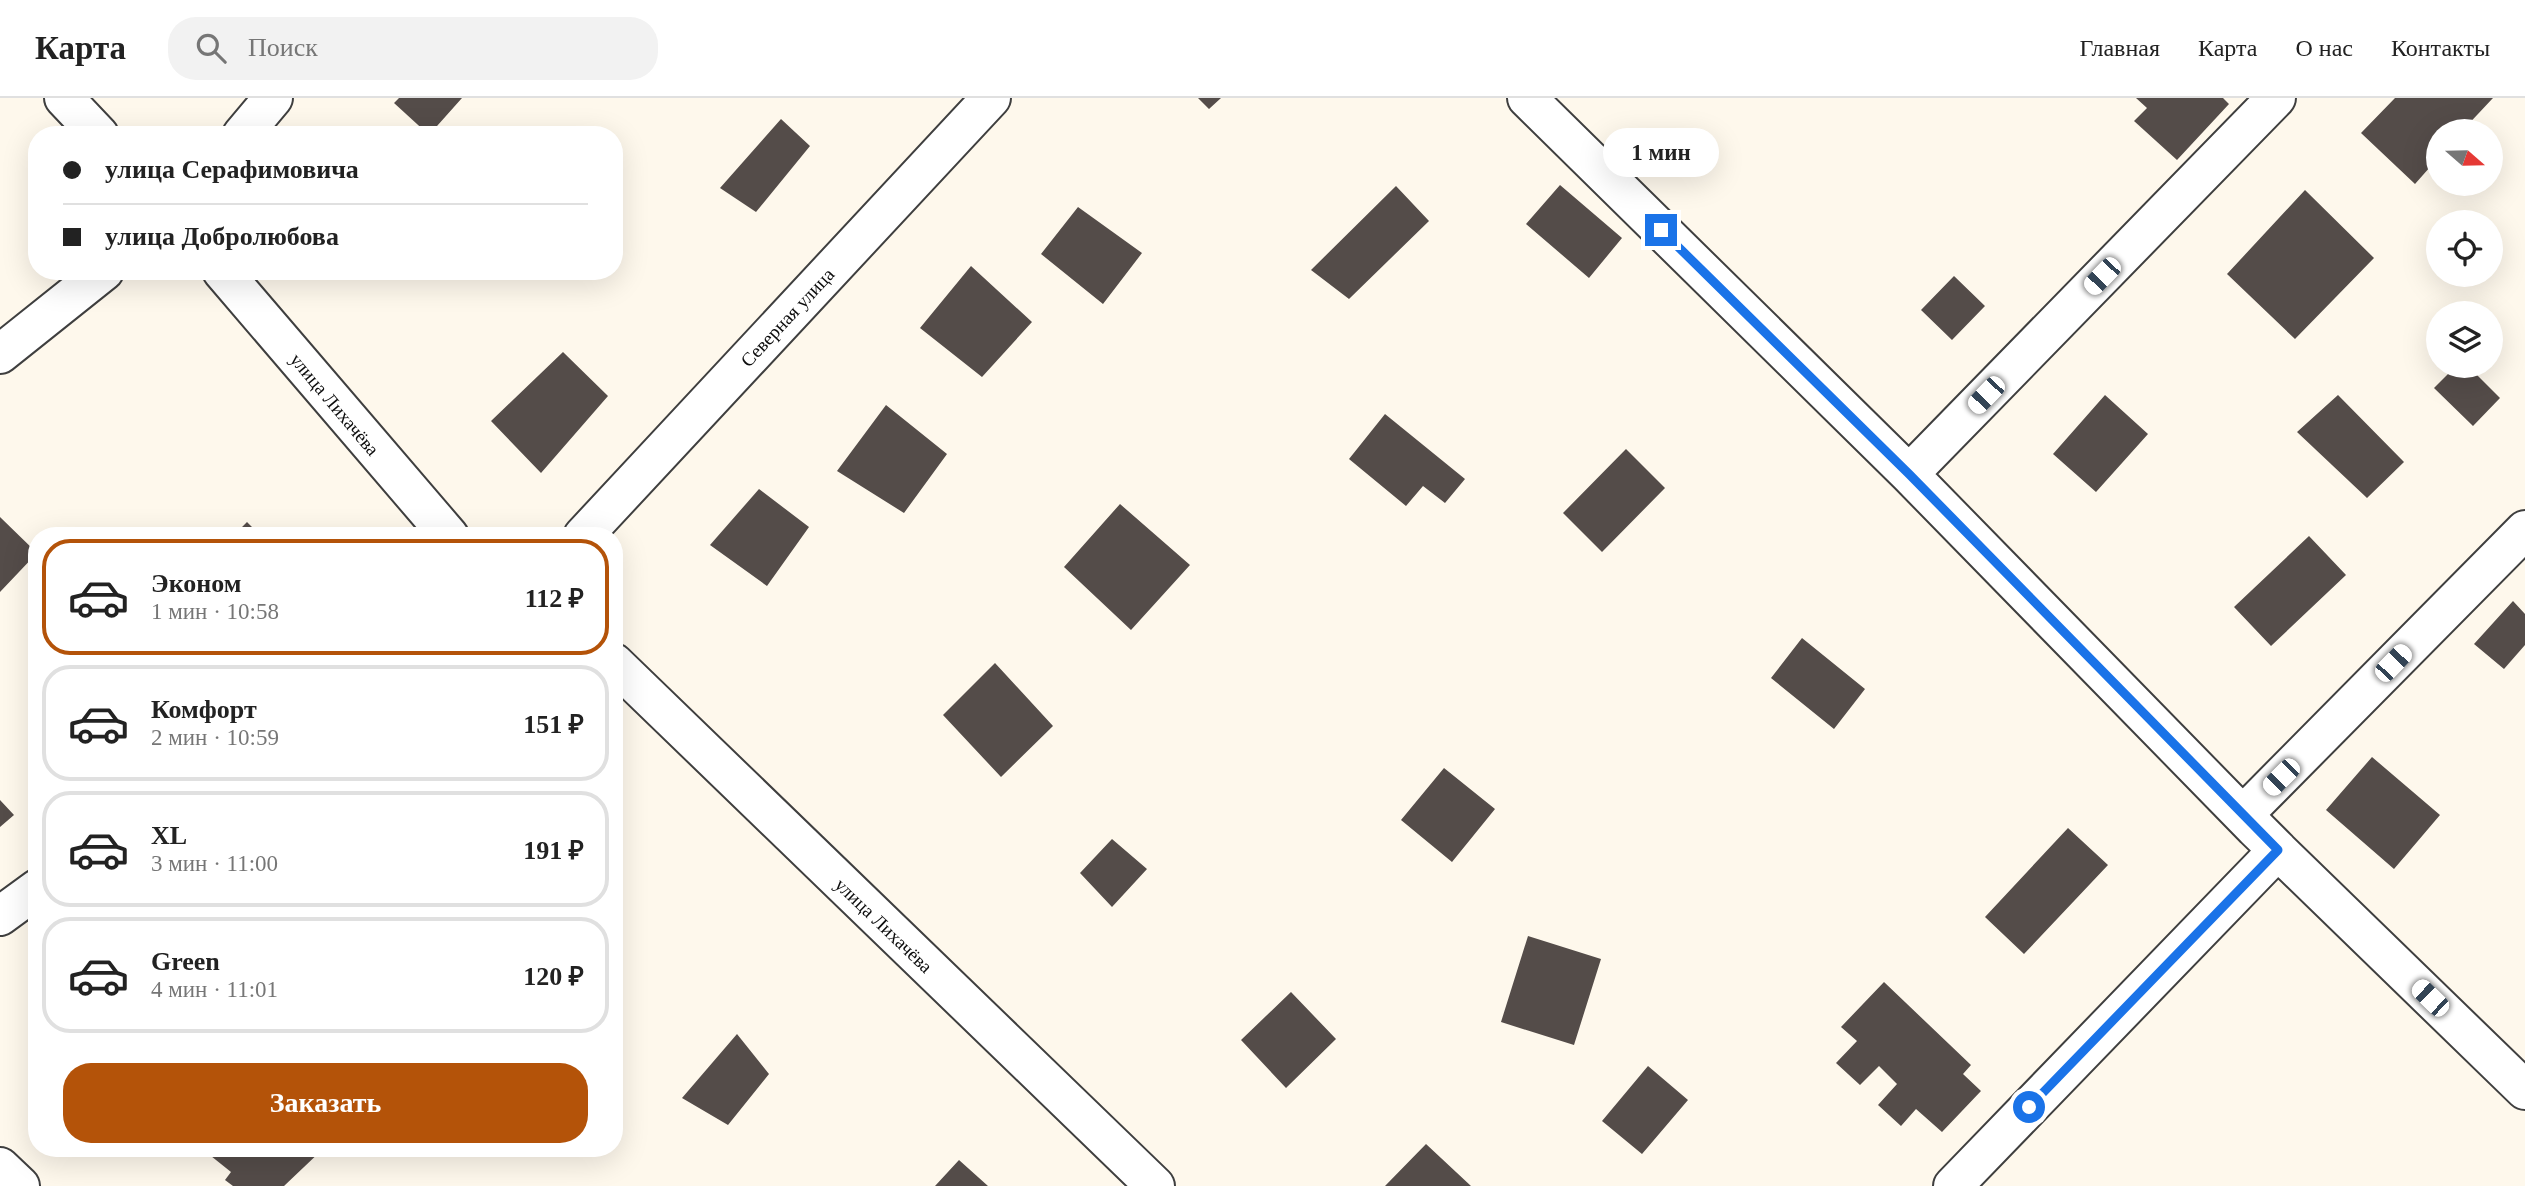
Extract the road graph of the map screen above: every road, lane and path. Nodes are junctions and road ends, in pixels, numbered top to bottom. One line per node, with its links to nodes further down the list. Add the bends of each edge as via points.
1 (64, 98): 6 (street)
2 (273, 98): 7 (street)
3 (992, 98): 13 (street, Северная улица)
4 (1527, 98): 11 (street)
5 (2276, 98): 11 (street)
6 (90, 126)
7 (250, 126)
8 (93, 280): 10 (street)
9 (230, 280): 12 (street, улица Лихачёва)
10 (0, 354)
11 (1909, 474): 16 (street)
12 (441, 527)
13 (591, 527)
14 (2525, 530): 16 (street)
15 (623, 672): 23 (street, улица Лихачёва)
16 (2243, 815): 17 (street)
17 (2278, 850): 20 (street); 24 (street)
18 (28, 896): 19 (street)
19 (0, 916)
20 (2525, 1090)
21 (0, 1167): 22 (street)
22 (20, 1186)
23 (1154, 1186)
24 (1953, 1186)

